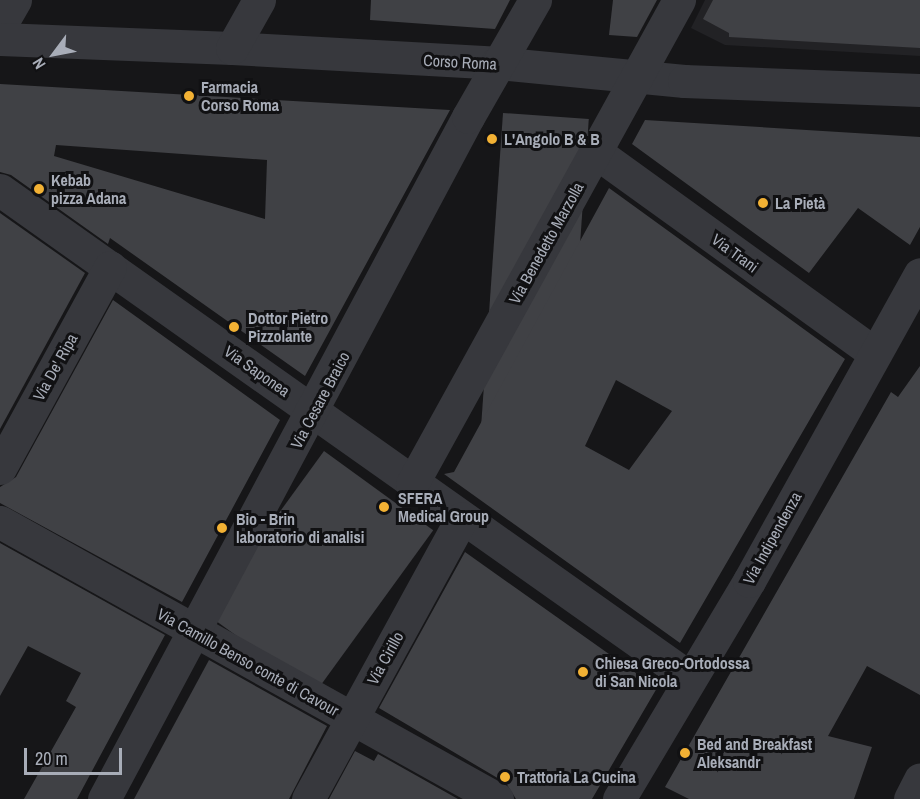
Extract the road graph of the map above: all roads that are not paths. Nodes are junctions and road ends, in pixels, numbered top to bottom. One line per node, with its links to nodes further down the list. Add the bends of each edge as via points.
1 (15, 0): 5 (street)
2 (259, 0): 7 (street)
3 (535, 0): 8 (street, Via Cesare Braico)
4 (679, 0): 9 (street, Via Benedetto Marzolla)
5 (0, 26)
6 (0, 39): 7 (street, Corso Roma)
7 (232, 48): 8 (street, Corso Roma)
8 (497, 63): 9 (street, Corso Roma); 16 (street, Via Cesare Braico)
9 (638, 78): 10 (street, Corso Roma); 11 (street, Via Benedetto Marzolla)
10 (920, 90)
11 (597, 153): 15 (street, Via Trani); 18 (street, Via Benedetto Marzolla)
12 (0, 190): 13 (street, Via Saponea)
13 (110, 267): 16 (street, Via Saponea); 17 (street, Via De' Ripa)
14 (920, 274): 15 (street, Via Indipendenza)
15 (874, 353): 22 (street, Via Indipendenza, via 749,581)
16 (313, 413): 18 (street, Via Saponea); 21 (street, Via Cesare Braico)
17 (0, 468)
18 (411, 484): 19 (street, Via Saponea)
19 (462, 518): 22 (street, Via Saponea); 23 (street, Via Cirillo)
20 (0, 522): 21 (street, Via Camillo Benso conte di Cavour)
21 (195, 632): 23 (street, Via Camillo Benso conte di Cavour); 26 (street, Via Cesare Braico)
22 (690, 678): 25 (street, Via Indipendenza)
23 (351, 719): 27 (street, Via Cirillo); 28 (street, Via Camillo Benso conte di Cavour)
24 (920, 779): 29 (street)
25 (627, 796)
26 (104, 799)
27 (308, 799)
28 (497, 799)
29 (910, 799)

